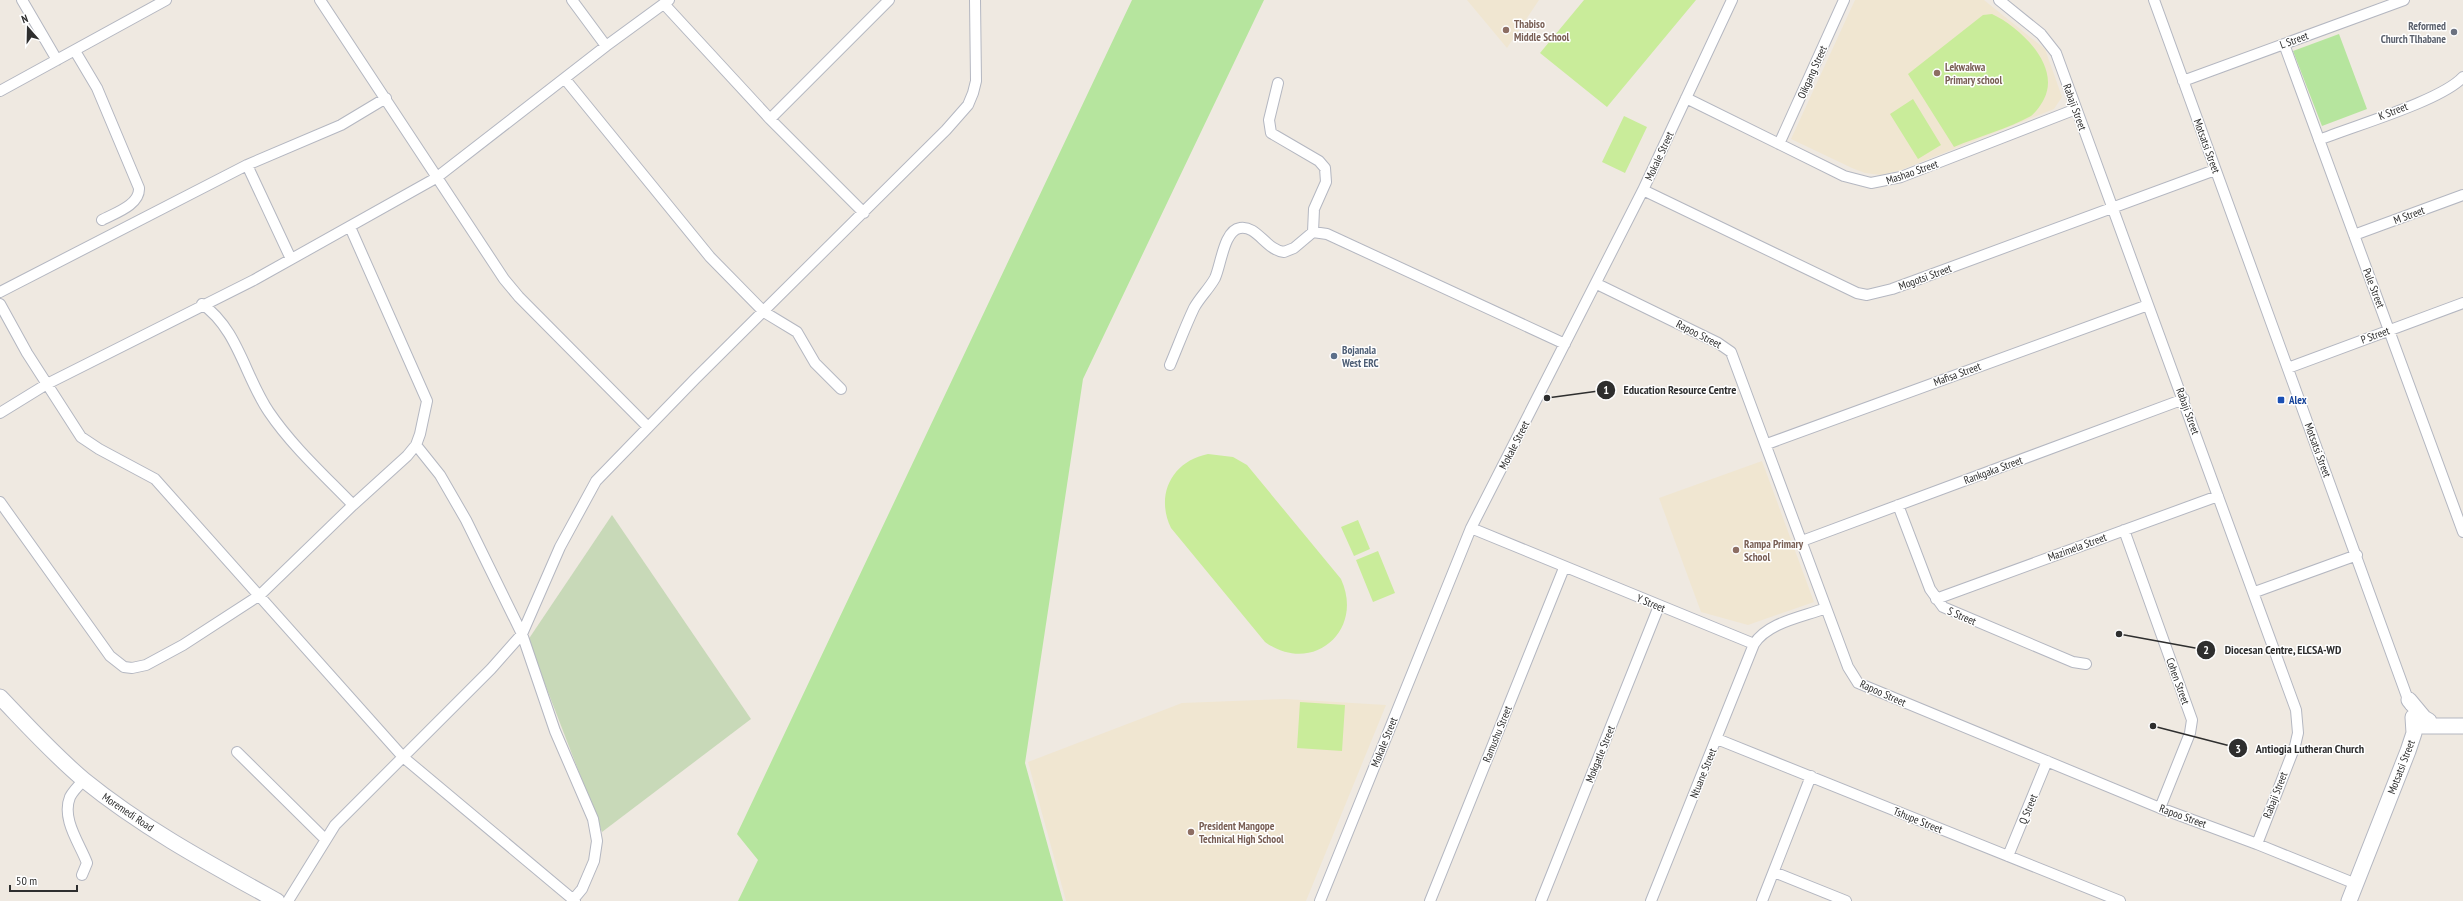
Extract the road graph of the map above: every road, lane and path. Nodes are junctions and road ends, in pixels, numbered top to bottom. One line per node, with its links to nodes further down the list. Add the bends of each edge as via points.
1 (22, 0): 16 (street)
2 (166, 0): 15 (street)
3 (320, 0): 22 (street)
4 (572, 0): 14 (street)
5 (889, 0): 25 (street)
6 (975, 0): 34 (street, via 976,81 968,105)
7 (1732, 0): 23 (street, Mokale Street)
8 (1844, 0): 27 (street, Oikgang Street)
9 (1999, 0): 24 (street, Rabaji Street, via 2053,47)
10 (2154, 0): 19 (street, Motsatsi Street)
11 (2404, 0): 13 (street, L Street)
12 (667, 2): 14 (street); 25 (street)
13 (2284, 44): 19 (street, L Street); 26 (street, Pule Street)
14 (606, 46): 18 (street)
15 (75, 51): 16 (street); 35 (street, via 97,88 139,188 136,201)
16 (57, 60): 21 (street)
17 (2463, 77): 26 (street, K Street, via 2456,84 2437,94)
18 (565, 79): 30 (street); 46 (street, via 710,257)
19 (2183, 81): 29 (street, Motsatsi Street)
20 (1278, 83): 37 (street, via 1269,120 1271,133 1318,161 1326,172 1326,182 1314,208)
21 (0, 91)
22 (386, 98): 28 (street, via 360,115 321,134); 30 (street)
23 (1686, 98): 27 (street, Mashao Street); 31 (street, Mokale Street)
24 (2076, 109): 27 (street, Mashao Street, via 1885,182 1871,184 1844,176); 33 (street, Rabaji Street)
25 (770, 119): 34 (street)
26 (2319, 140): 38 (street, Pule Street)
27 (1780, 144)
28 (247, 165): 39 (street); 41 (street)
29 (2215, 170): 33 (street, Mogotsi Street); 50 (street, Motsatsi Street)
30 (436, 178): 36 (street); 55 (street, via 504,279 519,297)
31 (1643, 190): 33 (street, Mogotsi Street, via 1857,293 1867,295 1892,289); 40 (street, Mokale Street)
32 (2463, 195): 38 (street, M Street)
33 (2113, 208): 45 (street, Rabaji Street)
34 (864, 213): 46 (street)
35 (102, 220)
36 (350, 227): 39 (street); 57 (street, via 427,401)
37 (1313, 232): 48 (street, via 1327,234); 49 (street, via 1294,248 1284,252 1268,246 1248,228 1238,228 1231,232 1215,277 1194,308)
38 (2354, 235): 47 (street, Pule Street)
39 (291, 259): 44 (street)
40 (1596, 284): 48 (street, Mokale Street); 56 (street, Rapoo Street, via 1732,352)
41 (0, 292)
42 (2463, 303): 47 (street, P Street)
43 (0, 304): 51 (street, via 14,332)
44 (202, 304): 51 (street); 60 (street, via 215,313 222,322 269,412)
45 (2148, 305): 53 (street, Rabaji Street); 56 (street, Mafisa Street)
46 (764, 312): 52 (street, via 797,332 815,363); 55 (street)
47 (2390, 329): 50 (street, P Street); 64 (street, Pule Street)
48 (1565, 344): 62 (street, Mokale Street)
49 (1170, 365)
50 (2288, 368): 66 (street, Motsatsi Street)
51 (47, 384): 54 (street); 69 (street, via 81,437 99,450 155,479)
52 (841, 389)
53 (2184, 399): 58 (street, Rabaji Street); 61 (street, Rankgaka Street)
54 (0, 412)
55 (648, 427): 73 (street, via 590,489 560,547)
56 (1767, 444): 65 (street, Rapoo Street)
57 (416, 445): 60 (street, via 395,468); 73 (street, via 440,476 466,520)
58 (2218, 496): 63 (street, Mazimela Street); 68 (street, Rabaji Street)
59 (0, 502): 69 (street, via 110,656 124,667 139,667 158,660)
60 (353, 505): 69 (street)
61 (1898, 505): 65 (street, Rankgaka Street); 70 (street, S Street)
62 (1471, 528): 67 (street, Y Street); 98 (street, Mokale Street)
63 (2124, 530): 70 (street, Mazimela Street); 88 (street, Cohen Street, via 2192,720 2190,733)
64 (2463, 532)
65 (1802, 541): 72 (street, Rapoo Street)
66 (2357, 555): 68 (street); 77 (street, Motsatsi Street)
67 (1564, 568): 71 (street, Y Street); 99 (street, Ramushu Street)
68 (2255, 592): 90 (street, Rabaji Street, via 2298,721 2295,746)
69 (260, 595): 84 (street)
70 (1936, 600): 75 (street, S Street, via 1953,612 2073,662)
71 (1659, 606): 74 (street, Y Street); 100 (street, Mokgatle Street)
72 (1826, 608): 74 (street, via 1769,629 1760,635); 85 (street, Rapoo Street, via 1848,667 1858,683)
73 (522, 634): 84 (street, via 491,669); 95 (street, via 555,731 596,830 594,861 582,889)
74 (1754, 644): 81 (street, Ntuane Street)
75 (2086, 664)
76 (0, 697): 87 (street, Moremedi Road)
77 (2409, 700): 78 (street, Motsatsi Street); 79 (street, via 2424,718)
78 (2413, 722): 79 (street); 82 (street, Motsatsi Street)
79 (2443, 725): 80 (street); 82 (street, via 2423,734)
80 (2463, 726)
81 (1717, 739): 86 (street, Tshupe Street); 101 (street, Ntuane Street)
82 (2408, 751): 94 (street, Motsatsi Street)
83 (237, 752): 89 (street)
84 (403, 757): 89 (street); 95 (street)
85 (2047, 761): 88 (street, Rapoo Street); 91 (street, Q Street)
86 (1811, 776): 91 (street, Tshupe Street); 92 (street)
87 (84, 780): 93 (street, via 71,795 68,805 71,830 86,863); 96 (street, Moremedi Road, via 136,819)
88 (2160, 808): 90 (street, Rapoo Street)
89 (325, 839): 97 (street)
90 (2257, 844): 94 (street, Rapoo Street)
91 (2008, 856): 104 (street, Tshupe Street)
92 (1774, 872): 102 (street); 103 (street)
93 (82, 875)
94 (2356, 884): 105 (street, Motsatsi Street)
95 (573, 900)
96 (276, 901)
97 (288, 901)
98 (1320, 901)
99 (1430, 901)
100 (1541, 901)
101 (1651, 901)
102 (1762, 901)
103 (1846, 901)
104 (2120, 901)
105 (2349, 901)

